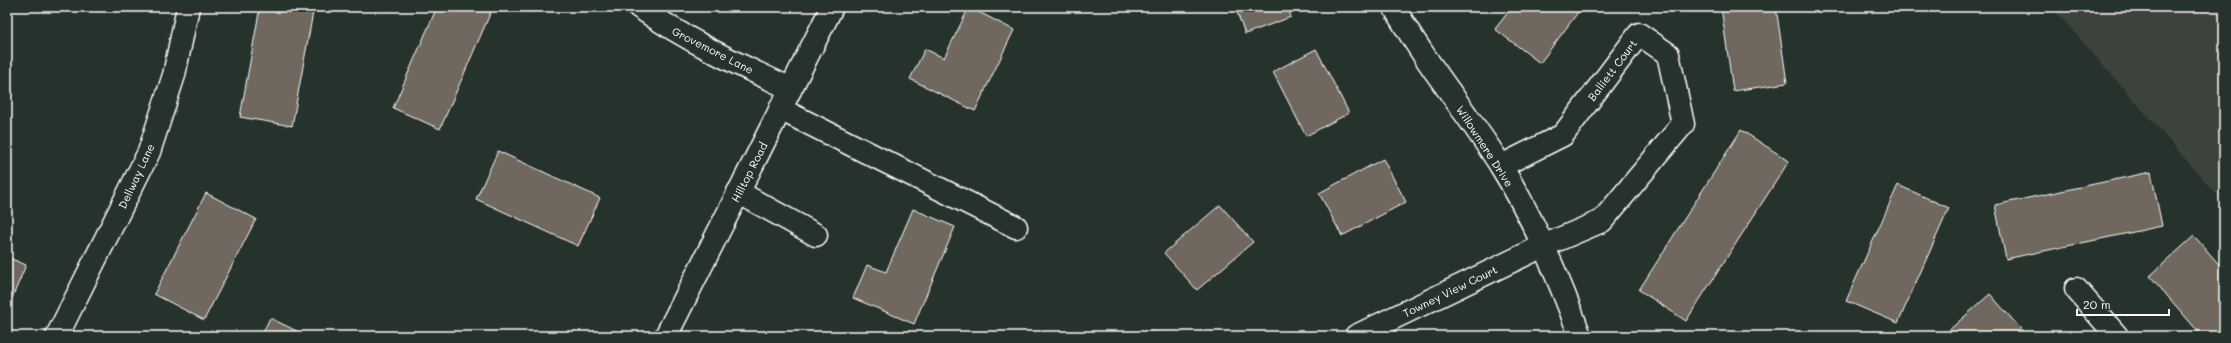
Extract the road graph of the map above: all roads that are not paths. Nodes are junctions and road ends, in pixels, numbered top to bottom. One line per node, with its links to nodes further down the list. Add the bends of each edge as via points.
1 (188, 7): 13 (street, Dellway Lane, via 174,75 149,152)
2 (639, 7): 5 (street, Grovemore Lane, via 708,50)
3 (832, 7): 5 (street, Hilltop Road)
4 (1394, 7): 7 (street, Willowmere Drive, via 1408,32)
5 (790, 88): 6 (street, Hilltop Road)
6 (780, 110): 8 (street, Hilltop Road); 9 (street)
7 (1501, 166): 11 (street, Willowmere Drive); 11 (street, Balliett Court, via 1563,135 1639,34 1668,54 1683,124 1602,221)
8 (738, 192): 10 (street); 14 (street, Hilltop Road)
9 (1016, 227)
10 (816, 236)
11 (1543, 246): 15 (street, Towney View Court); 16 (street, Willowmere Drive)
12 (2076, 289): 17 (street)
13 (57, 336)
14 (666, 336)
15 (1356, 336)
16 (1580, 336)
17 (2117, 336)

